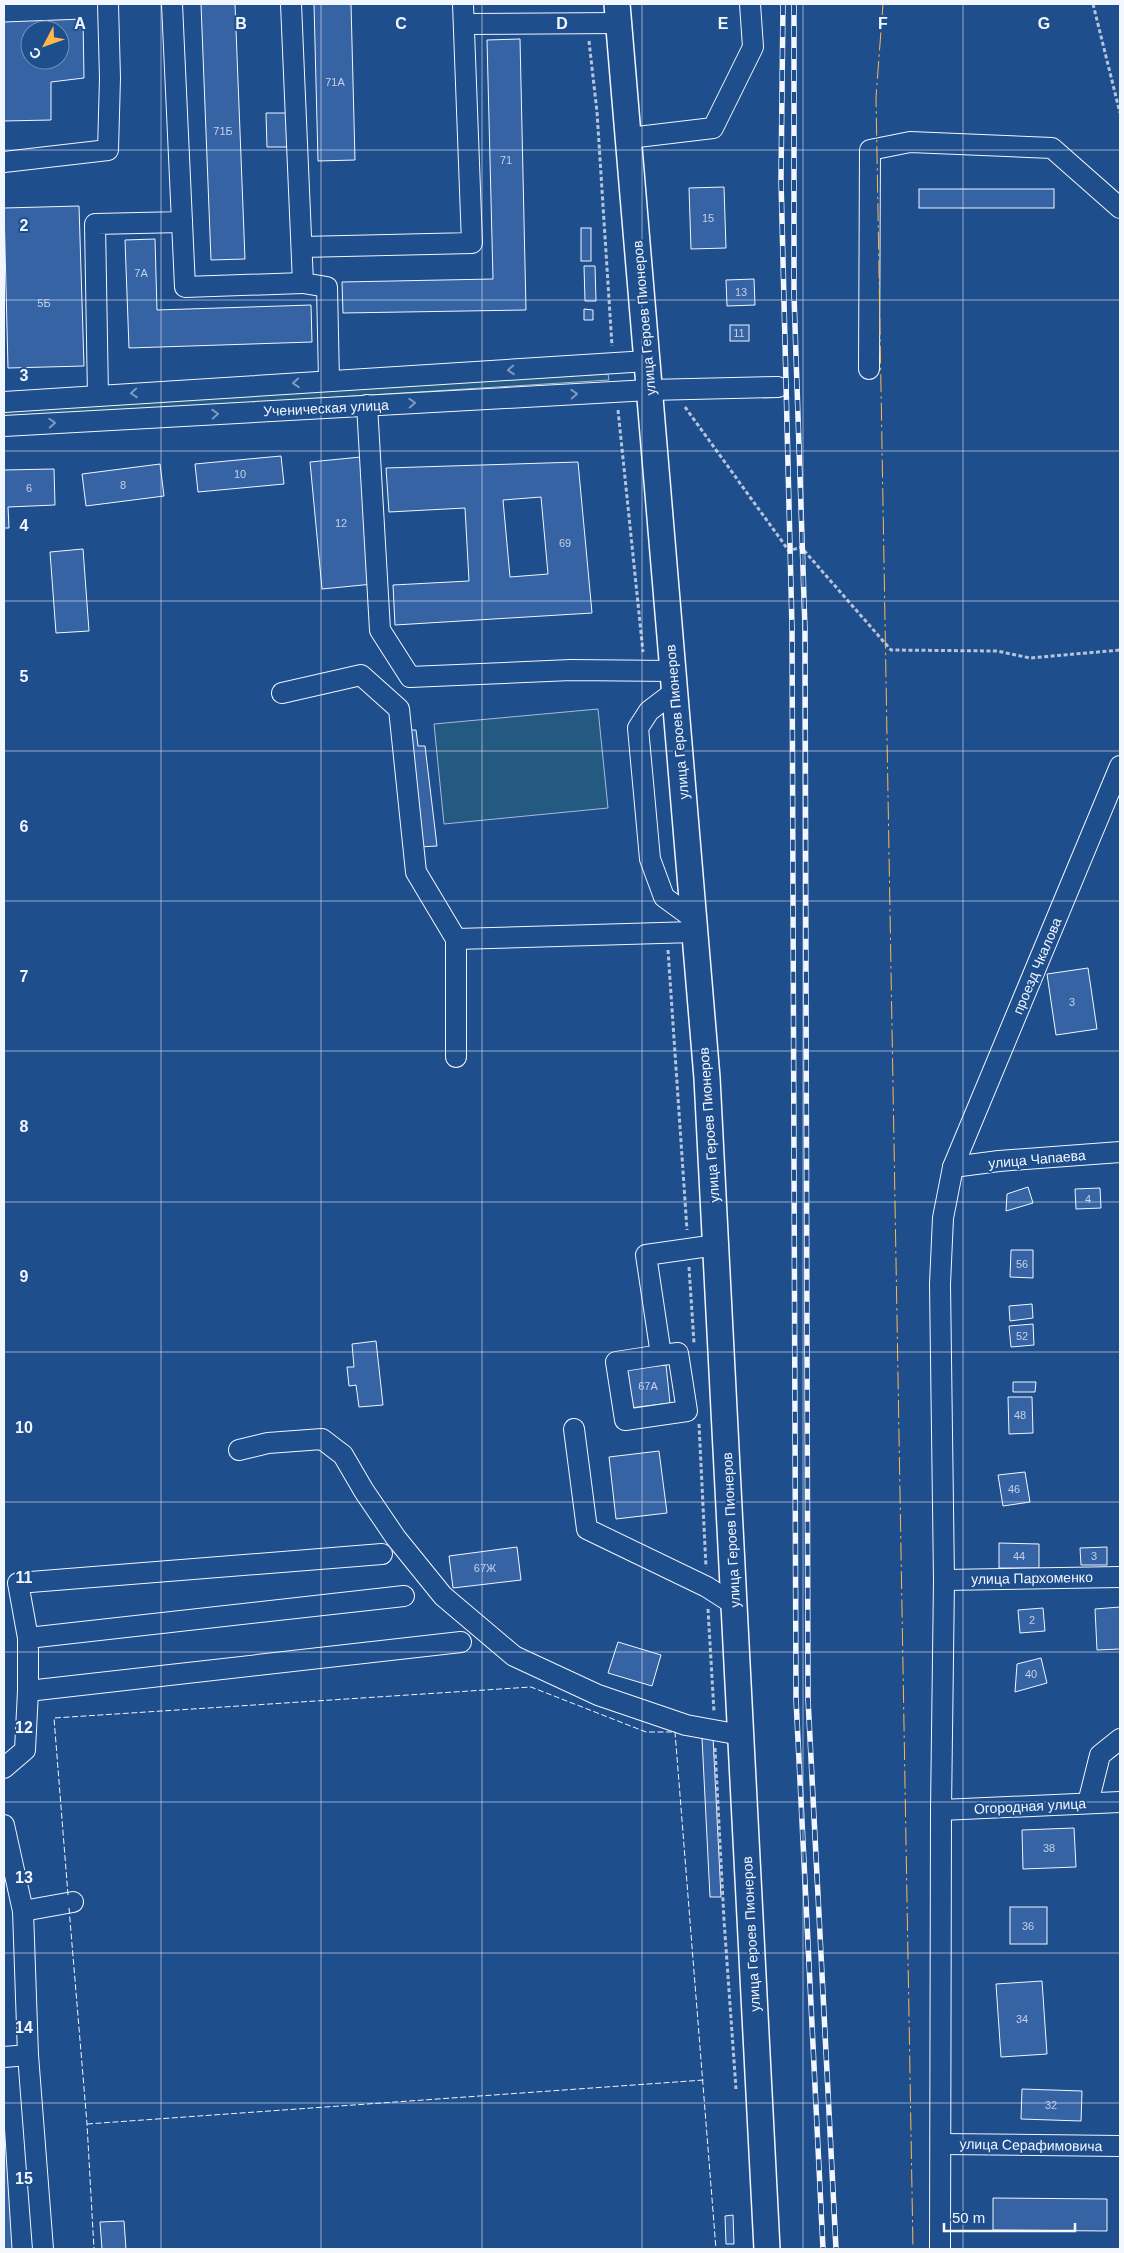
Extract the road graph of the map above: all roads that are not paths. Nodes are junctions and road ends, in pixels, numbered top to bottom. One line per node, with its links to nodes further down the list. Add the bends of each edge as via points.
1 (108, 4): 9 (street, via 108,150)
2 (172, 4): 11 (street)
3 (291, 4): 12 (street)
4 (463, 4): 7 (street)
5 (750, 4): 8 (street, via 753,47 713,128)
6 (617, 13): 7 (street, via 587,24); 8 (main road, улица Героев Пионеров)
7 (464, 24): 12 (street, via 472,243)
8 (629, 138): 14 (main road, улица Героев Пионеров)
9 (4, 162)
10 (1120, 208): 15 (street, via 1052,148 910,142 870,150)
11 (182, 222): 13 (street, via 185,287); 18 (street, via 95,224)
12 (302, 246): 13 (street)
13 (303, 283): 16 (street, via 326,288)
14 (647, 361): 16 (street, Ученическая улица, one-way to 16); 19 (main road, улица Героев Пионеров)
15 (869, 369)
16 (329, 381): 18 (street, Ученическая улица, one-way to 18)
17 (778, 387): 19 (street, Ученическая улица)
18 (98, 396): 20 (street, Ученическая улица)
19 (650, 396): 21 (street, Ученическая улица, one-way to 19, via 617,392); 23 (main road, улица Героев Пионеров)
20 (4, 402)
21 (367, 405): 22 (street, Ученическая улица, one-way to 21); 23 (street, via 380,630 410,677 571,670 645,672)
22 (4, 426)
23 (673, 682): 26 (main road, улица Героев Пионеров); 26 (street, via 638,728 650,859 664,897)
24 (282, 693): 27 (street, via 361,675 399,709 416,872)
25 (1120, 766): 30 (street, проезд Чкалова)
26 (694, 925): 27 (street, via 667,932); 31 (main road, улица Героев Пионеров)
27 (456, 939): 28 (street)
28 (456, 1057)
29 (1120, 1152): 30 (street, улица Чапаева)
30 (953, 1167): 37 (street, via 943,1218 940,1284)
31 (716, 1245): 32 (street, via 646,1255); 39 (main road, улица Героев Пионеров)
32 (661, 1355)
33 (574, 1430): 39 (street, via 587,1529 707,1587)
34 (239, 1450): 43 (street, via 268,1443 322,1439 344,1455 396,1538 443,1596 514,1656 598,1695 686,1725)
35 (382, 1554): 40 (street, via 18,1584)
36 (1120, 1577): 37 (street, улица Пархоменко)
37 (944, 1580): 48 (street)
38 (404, 1596): 40 (street)
39 (735, 1605): 43 (main road, улица Героев Пионеров)
40 (28, 1638): 42 (street)
41 (461, 1642): 42 (street)
42 (28, 1691): 45 (street, via 25,1750)
43 (741, 1736): 57 (main road, улица Героев Пионеров)
44 (1120, 1739): 47 (street, via 1100,1755)
45 (4, 1768)
46 (1120, 1802): 47 (street, Огородная улица)
47 (1088, 1803): 48 (street, Огородная улица)
48 (941, 1810): 54 (street)
49 (4, 1825): 51 (street)
50 (72, 1902): 51 (street)
51 (23, 1911): 52 (street)
52 (28, 2056): 53 (street); 56 (street)
53 (4, 2057)
54 (941, 2144): 55 (street, улица Серафимовича); 58 (street)
55 (1120, 2146)
56 (43, 2249)
57 (767, 2249)
58 (940, 2249)

